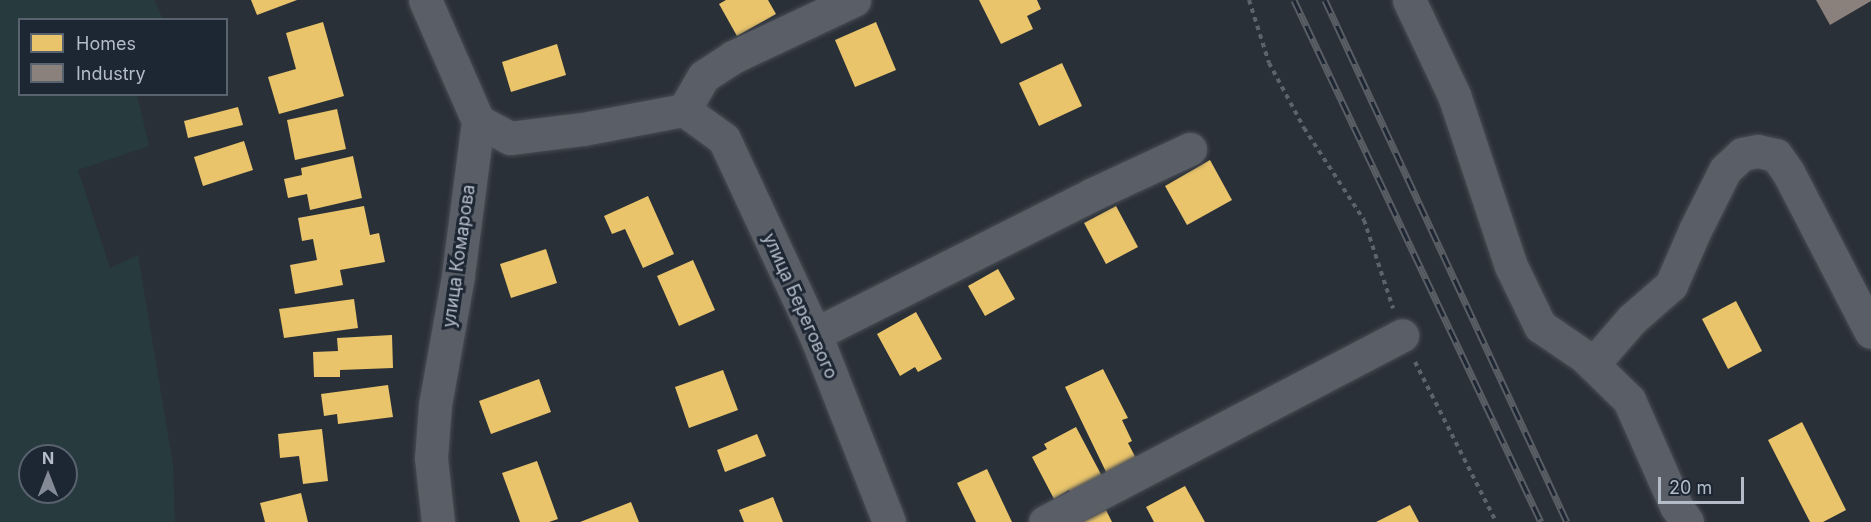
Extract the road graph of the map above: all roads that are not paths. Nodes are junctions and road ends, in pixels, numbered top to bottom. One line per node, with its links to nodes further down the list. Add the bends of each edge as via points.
1 (854, 0): 4 (street, via 734,57 704,76)
2 (1409, 0): 10 (street, via 1454,96 1510,266 1540,326)
3 (433, 4): 5 (street)
4 (684, 110): 5 (street, via 510,138); 8 (street, улица Берегового, via 724,139)
5 (478, 122): 11 (street, улица Комарова, via 458,276 435,405 431,458)
6 (1190, 149): 8 (street)
7 (1871, 332): 10 (street, via 1788,172 1776,156 1758,151 1742,154 1725,170 1671,285 1632,319)
8 (815, 334): 12 (street, улица Берегового)
9 (1402, 335): 13 (street)
10 (1593, 364): 14 (street, via 1629,400 1676,506)
11 (438, 522)
12 (890, 522)
13 (1045, 522)
14 (1687, 522)

